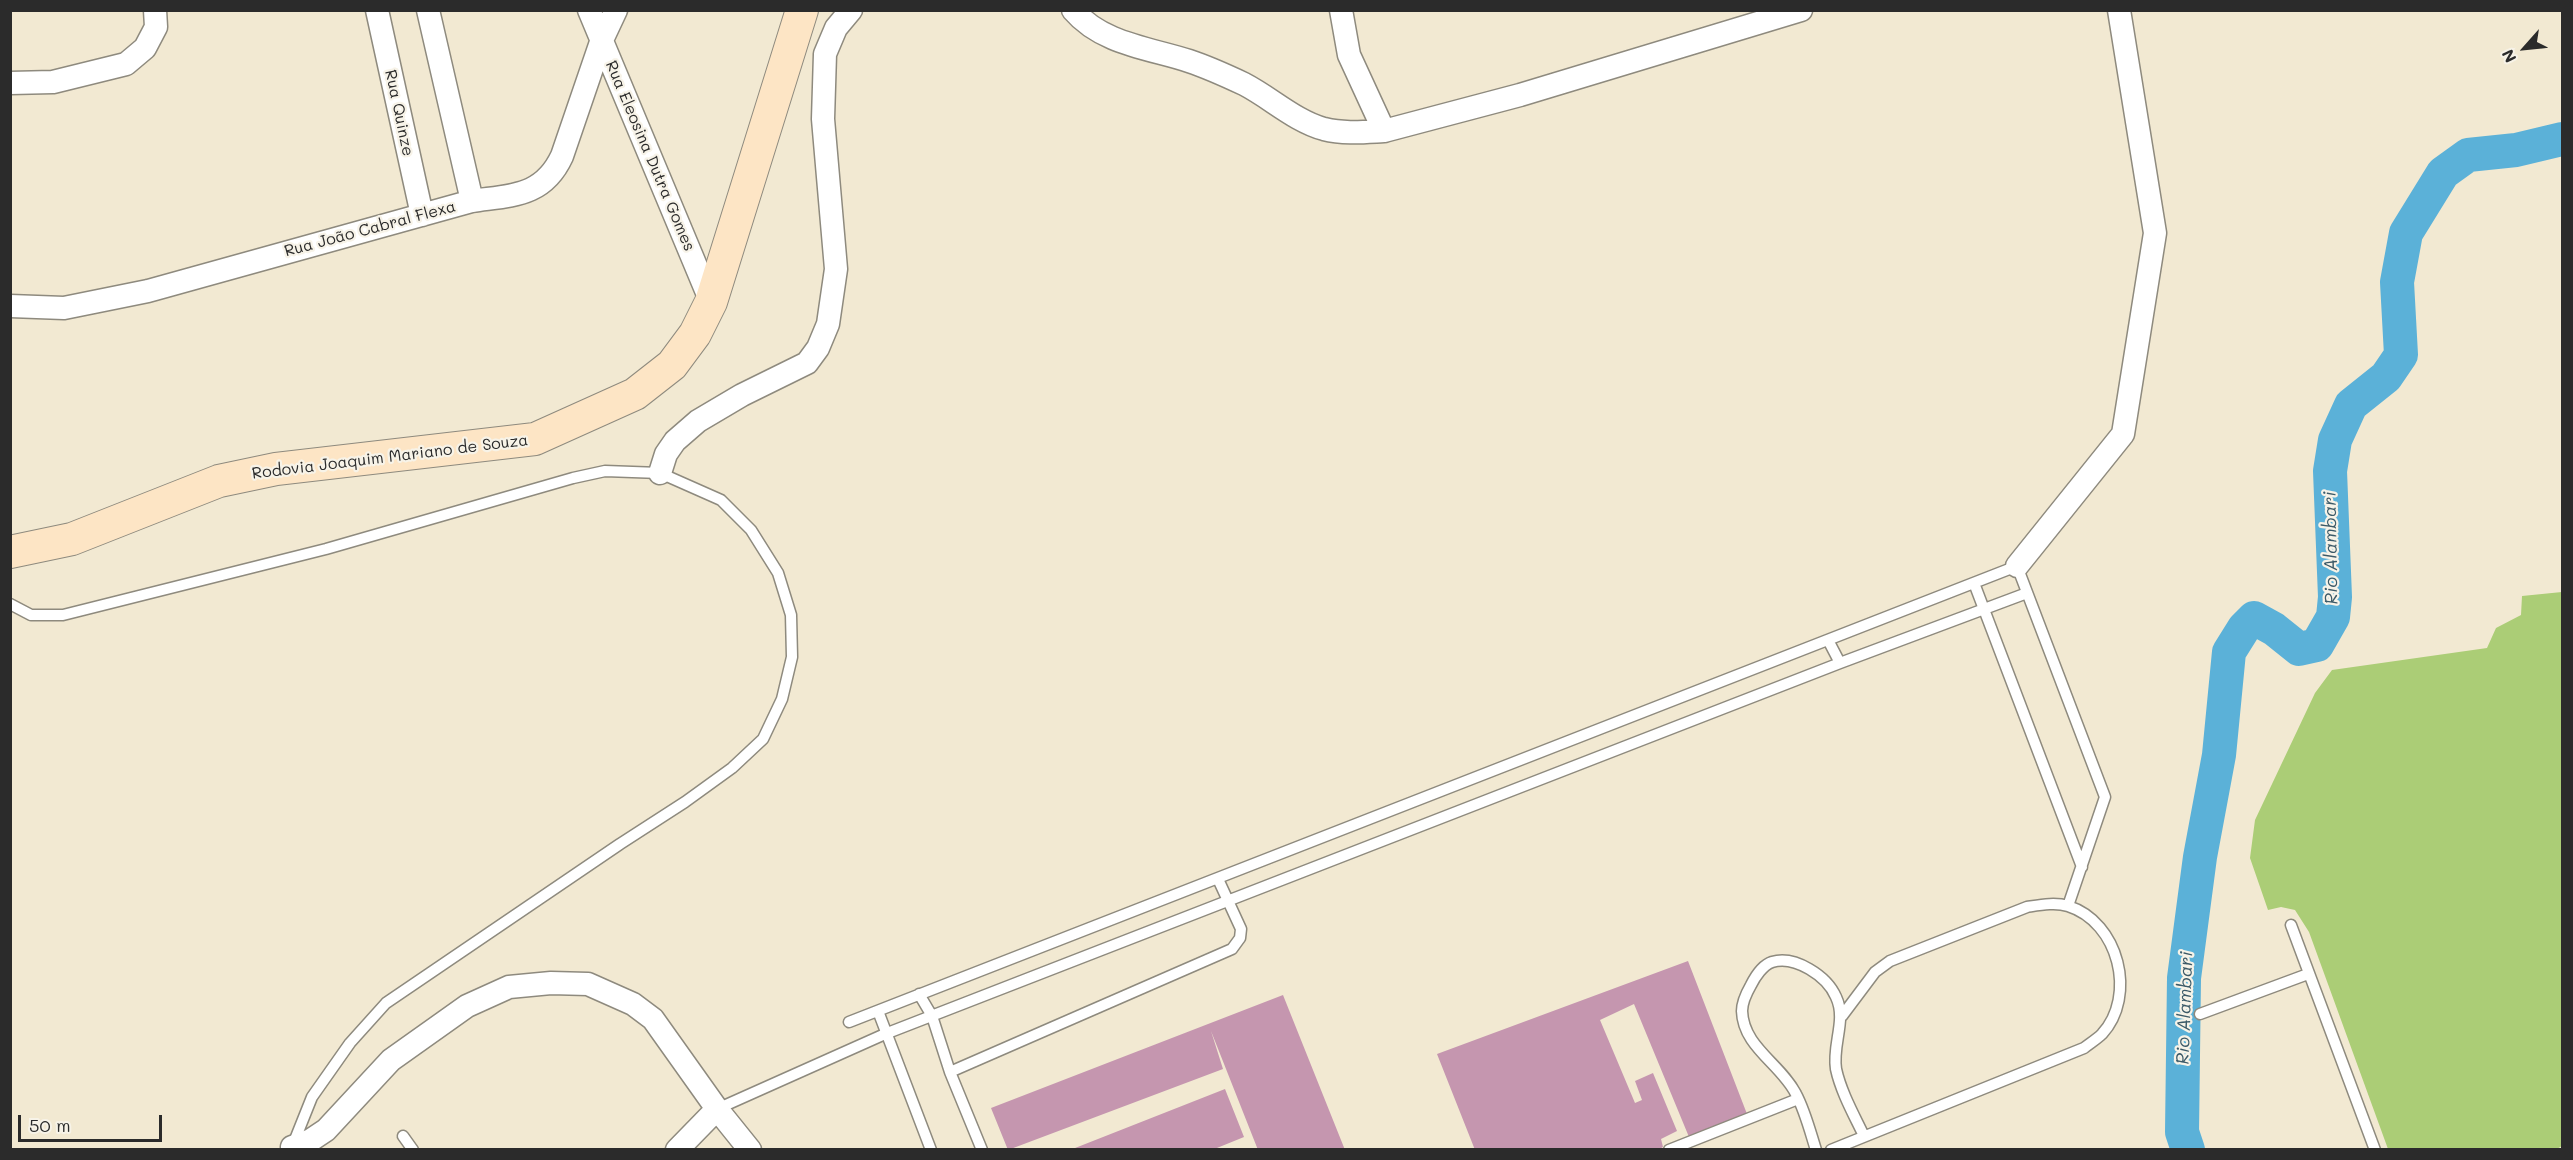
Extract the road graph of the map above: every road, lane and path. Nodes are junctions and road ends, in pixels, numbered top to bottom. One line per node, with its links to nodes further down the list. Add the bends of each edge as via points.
1 (155, 10): 13 (street, via 156,27 145,48 126,64 53,82)
2 (377, 10): 16 (street, Rua Quinze)
3 (429, 10): 15 (street)
4 (589, 10): 12 (street, Rua Eleosina Dutra Gomes)
5 (616, 10): 12 (street, Rua João Cabral Flexa)
6 (802, 10): 17 (main road, Rodovia Joaquim Mariano de Souza)
7 (851, 10): 19 (street, via 836,28 825,54 823,118 836,269 828,324 807,363 698,421 675,441)
8 (1073, 10): 14 (street, via 1105,36 1191,62 1244,85 1323,129)
9 (1341, 10): 14 (street, via 1349,55)
10 (1801, 10): 14 (street, via 1520,95)
11 (2119, 10): 21 (street, via 2155,233 2123,434)
12 (601, 42): 15 (street, Rua João Cabral Flexa, via 555,170 522,194); 17 (street, Rua Eleosina Dutra Gomes)
13 (10, 83)
14 (1384, 130)
15 (472, 201): 16 (street, Rua João Cabral Flexa)
16 (422, 215): 18 (street, Rua João Cabral Flexa, via 148,291 63,308)
17 (711, 302): 20 (main road, Rodovia Joaquim Mariano de Souza, via 695,334 672,365 635,394 535,439 276,469 219,481 72,539)
18 (10, 306)
19 (660, 473): 24 (lane, via 605,471 573,478 326,549 63,615 31,615); 47 (lane, via 721,500 752,530 778,573 791,615 792,657 782,699 763,739 732,768 685,802 386,1003 312,1097)
20 (10, 552)
21 (2017, 566): 22 (lane); 23 (lane)
22 (1974, 583): 25 (lane); 26 (lane)
23 (2026, 593): 25 (lane); 28 (lane, via 2105,797)
24 (12, 608)
25 (1983, 608): 27 (lane); 28 (lane)
26 (1828, 640): 27 (lane); 29 (lane)
27 (1840, 663): 30 (lane)
28 (2082, 867): 31 (lane)
29 (1218, 879): 30 (lane); 34 (lane)
30 (1228, 899): 37 (lane); 41 (lane, via 1241,929 1232,948)
31 (2068, 906): 38 (lane, via 2027,907 1890,961 1875,972); 45 (lane, via 2088,916 2106,936 2116,959 2121,981 2116,1008 2103,1033 2084,1048)
32 (2291, 925): 33 (lane)
33 (2308, 974): 36 (lane); 55 (lane)
34 (919, 994): 35 (lane); 37 (lane)
35 (878, 1011): 39 (lane); 40 (lane)
36 (2200, 1014)
37 (932, 1016): 40 (lane); 41 (lane)
38 (1842, 1016): 42 (lane, via 1827,983 1793,961 1771,962 1755,977 1742,1010 1747,1028 1753,1042 1781,1072); 45 (lane, via 1836,1067)
39 (849, 1022)
40 (885, 1034): 43 (lane); 50 (lane)
41 (950, 1072): 51 (lane)
42 (1798, 1099): 52 (lane); 53 (lane)
43 (717, 1109): 46 (street); 47 (street, via 653,1019 633,1004 588,984 551,983 509,987 467,1006 391,1060 326,1130); 49 (street)
44 (404, 1136): 48 (lane)
45 (1864, 1136): 54 (lane)
46 (685, 1146)
47 (291, 1148)
48 (413, 1149)
49 (750, 1149)
50 (931, 1149)
51 (982, 1149)
52 (1669, 1149)
53 (1816, 1149)
54 (1831, 1149)
55 (2375, 1149)

